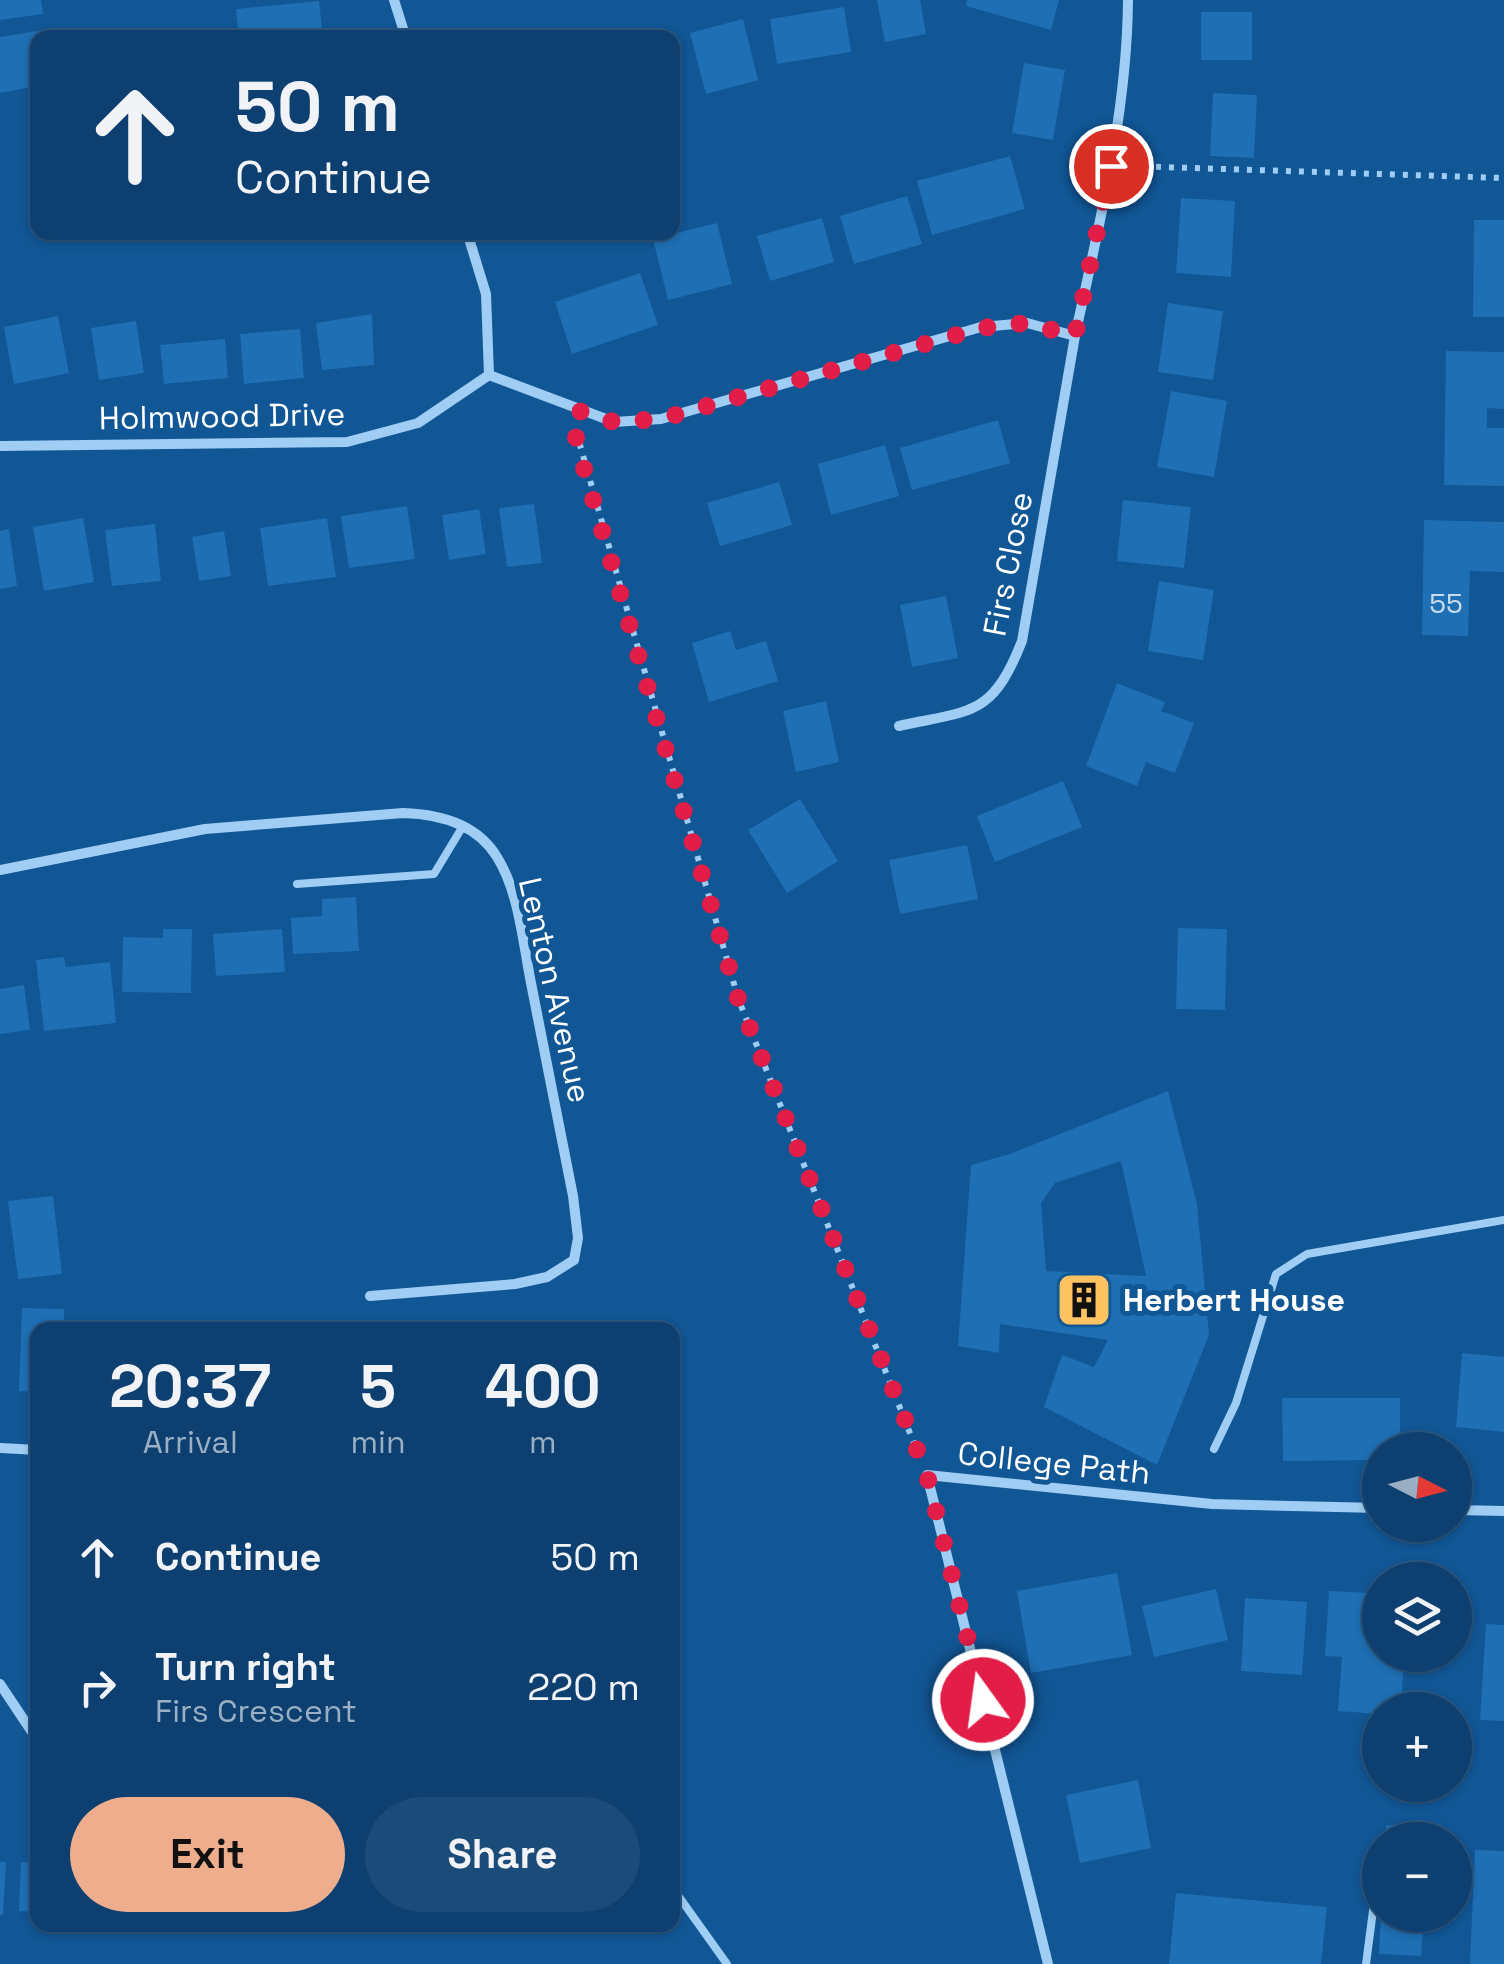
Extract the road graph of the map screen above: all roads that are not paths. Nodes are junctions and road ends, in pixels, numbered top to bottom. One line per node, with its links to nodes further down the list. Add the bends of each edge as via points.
1 (394, 0): 3 (street)
2 (1128, 0): 5 (street, Firs Close, via 1111,166)
3 (403, 30)
4 (469, 240): 6 (street, via 486,294)
5 (1075, 336): 6 (street, via 1026,323 981,328 661,419 614,422); 8 (street, Firs Close, via 1022,642 1005,684 974,710)
6 (489, 375): 7 (street, Holmwood Drive, via 418,423 346,442)
7 (0, 446)
8 (899, 726)
9 (463, 826): 10 (street, Lenton Avenue, via 435,814 404,813 243,825); 11 (lane, via 434,874); 13 (street, Lenton Avenue, via 496,856 508,881 566,1157 578,1238 574,1260 547,1277)
10 (0, 870)
11 (296, 884)
12 (1504, 1220): 15 (lane, via 1308,1254 1276,1274 1236,1403)
13 (370, 1296)
14 (0, 1448): 16 (street)
15 (1214, 1449)
16 (30, 1450)
17 (1362, 1508): 25 (street, College Path, via 1212,1504 927,1475)
18 (1472, 1510): 19 (street)
19 (1504, 1511)
20 (0, 1684): 21 (street)
21 (30, 1729)
22 (680, 1898): 24 (lane)
23 (1370, 1932): 26 (lane)
24 (727, 1964)
25 (1048, 1964)
26 (1366, 1964)

